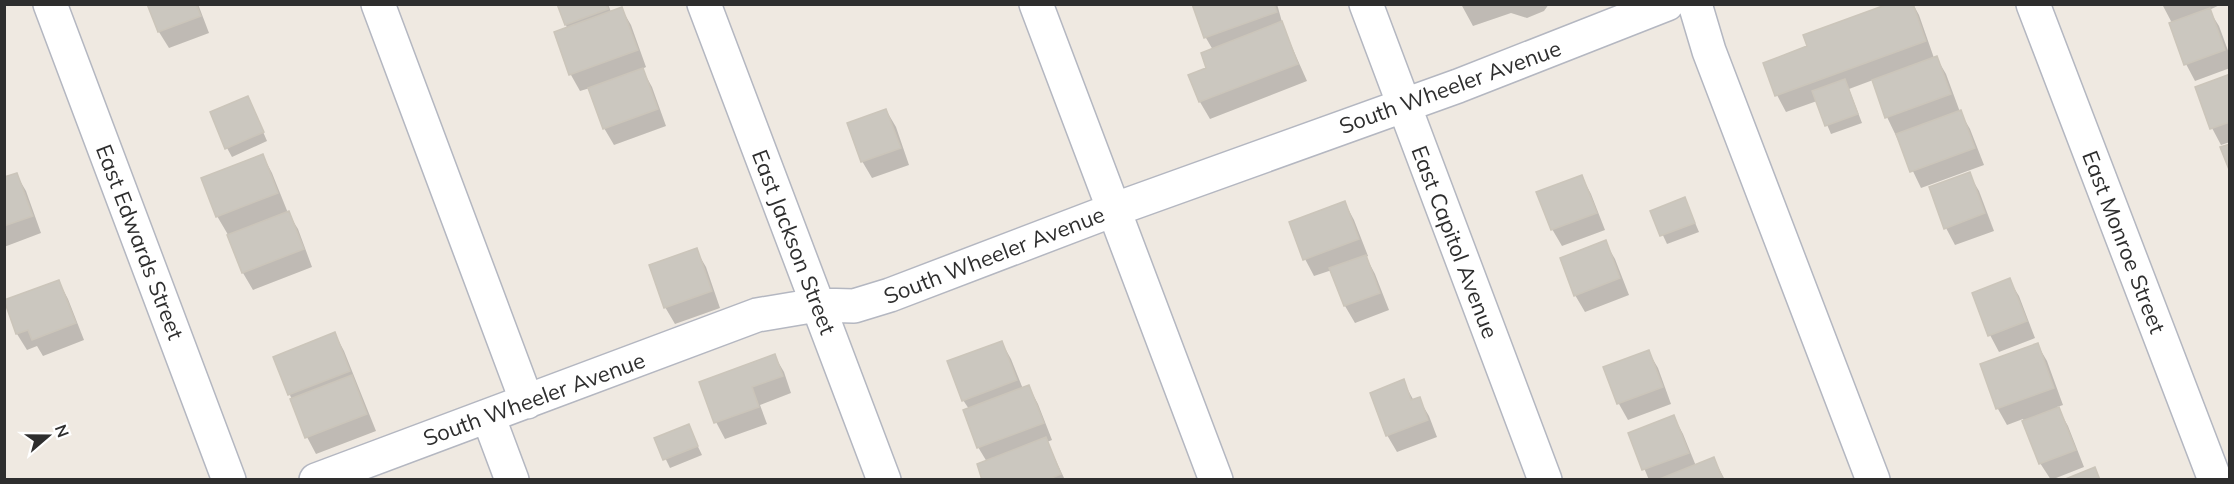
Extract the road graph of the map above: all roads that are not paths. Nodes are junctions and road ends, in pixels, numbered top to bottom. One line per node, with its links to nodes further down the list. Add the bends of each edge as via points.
1 (50, 4): 14 (street, East Edwards Street)
2 (378, 4): 12 (street)
3 (704, 4): 11 (street, East Jackson Street)
4 (1036, 4): 10 (street)
5 (1366, 4): 9 (street, East Capitol Avenue)
6 (1667, 4): 9 (street, South Wheeler Avenue)
7 (1695, 4): 20 (street, via 1709,51)
8 (2032, 4): 21 (street, East Monroe Street)
9 (1404, 106): 10 (street, South Wheeler Avenue); 19 (street, East Capitol Avenue)
10 (1113, 210): 11 (street, South Wheeler Avenue, via 884,297 854,306); 18 (street)
11 (817, 305): 12 (street, South Wheeler Avenue, via 757,315); 17 (street, East Jackson Street)
12 (527, 402): 13 (street, South Wheeler Avenue)
13 (488, 416): 15 (street, South Wheeler Avenue); 16 (street)
14 (229, 480)
15 (316, 480)
16 (512, 480)
17 (884, 480)
18 (1216, 480)
19 (1545, 480)
20 (1873, 480)
21 (2215, 480)

